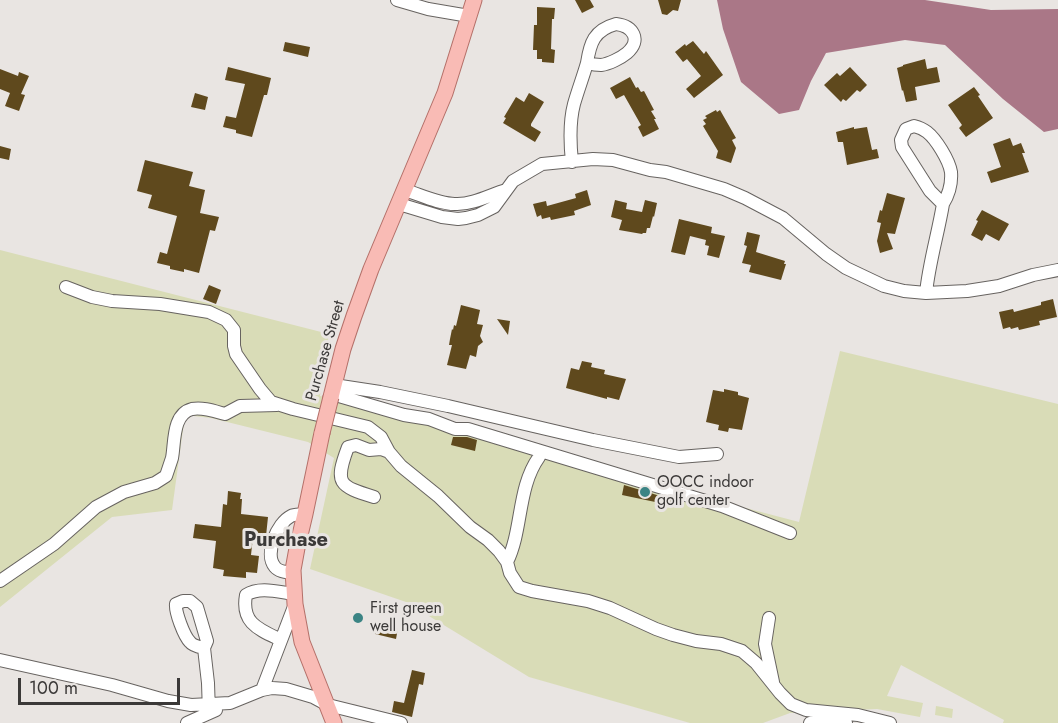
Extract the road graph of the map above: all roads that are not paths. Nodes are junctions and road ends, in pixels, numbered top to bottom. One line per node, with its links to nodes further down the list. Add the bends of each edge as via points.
1 (397, 0): 3 (street)
2 (474, 0): 3 (main road, Purchase Street)
3 (469, 16): 7 (main road, Purchase Street, via 446,93)
4 (587, 63): 5 (street, via 574,105)
5 (572, 162): 6 (street, via 542,164 513,181); 13 (street, via 613,160 724,189 783,218 846,268 884,286)
6 (506, 190): 8 (street); 10 (street, via 494,207)
7 (402, 197): 8 (street); 10 (street, via 442,217); 14 (main road, Purchase Street, via 354,316)
8 (462, 204): 10 (street)
9 (943, 204): 9 (street, via 949,193 948,162 925,130 914,126 906,129 902,147); 13 (street)
10 (466, 218)
11 (1058, 270): 13 (street, via 999,286)
12 (66, 287): 15 (street, via 92,297 209,312 226,320 234,330 236,354 260,389)
13 (926, 293)
14 (332, 392): 17 (street, via 380,392 679,456); 20 (main road, Purchase Street, bridge); 21 (street, via 700,499)
15 (279, 405): 16 (street, via 368,428 381,437); 24 (street, via 240,406 225,414 191,409 181,416 166,476 96,507 54,544)
16 (389, 452): 19 (street, via 356,445 348,447 343,459 340,474 344,485); 22 (street, via 499,550)
17 (717, 454)
18 (539, 457): 22 (street, via 527,479)
19 (374, 497)
20 (305, 514): 23 (main road, Purchase Street); 23 (street, via 284,521 272,546 276,568)
21 (790, 533)
22 (507, 562): 30 (street, via 519,587 588,601 673,635 742,651)
23 (293, 573): 25 (main road, Purchase Street)
24 (0, 581)
25 (294, 599): 27 (street); 27 (street, via 266,590 246,595 246,618); 32 (main road, Purchase Street, via 302,642)
26 (769, 618): 30 (street, via 765,644)
27 (281, 640): 31 (street)
28 (204, 648): 33 (street)
29 (0, 660): 33 (street)
30 (774, 685): 39 (street, via 791,704 806,710 858,715)
31 (262, 690): 32 (street, via 286,689); 33 (street)
32 (328, 705): 35 (main road, Purchase Street); 36 (street)
33 (209, 709): 34 (street)
34 (188, 723)
35 (334, 723)
36 (401, 723)
37 (810, 723): 38 (street, via 827,718)
38 (846, 723)
39 (890, 723)

